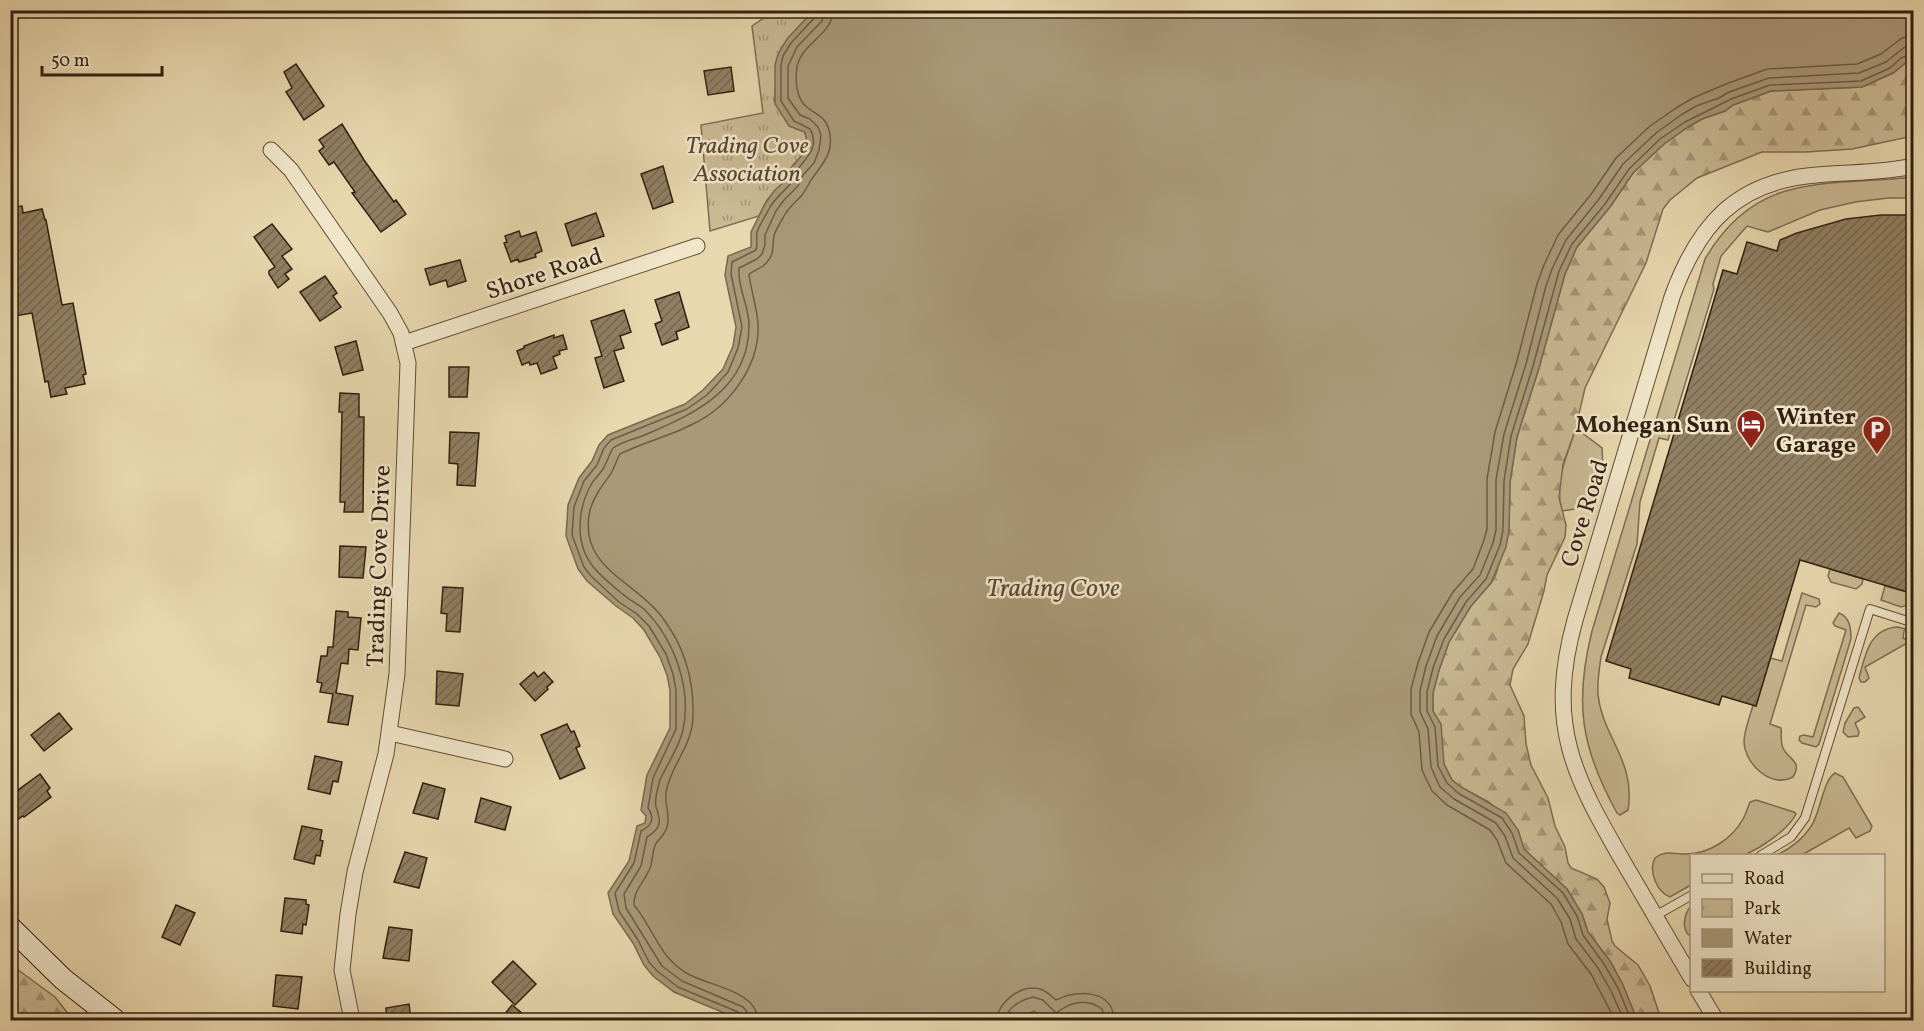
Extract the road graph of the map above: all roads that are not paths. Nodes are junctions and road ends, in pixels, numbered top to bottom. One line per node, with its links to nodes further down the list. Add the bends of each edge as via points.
1 (270, 150): 4 (street, Trading Cove Drive, via 291,170 390,313)
2 (1914, 166): 10 (street, Cove Road, via 1793,178 1753,192 1724,212 1697,242 1672,297 1575,620 1563,678 1565,730 1573,765 1592,807)
3 (697, 246): 4 (street, Shore Road)
4 (404, 343): 6 (street, Trading Cove Drive, via 408,381 401,581)
5 (1914, 623): 8 (lane, via 1870,609 1805,818 1791,837)
6 (390, 733): 7 (street); 15 (street, Trading Cove Drive, via 348,914 342,970)
7 (506, 759)
8 (1762, 854)
9 (1690, 896): 10 (lane)
10 (1655, 916): 12 (street, Cove Road)
11 (10, 927): 14 (main road, via 63,980)
12 (1690, 976)
13 (1699, 992): 16 (street)
14 (115, 1020)
15 (352, 1020)
16 (1716, 1020)

